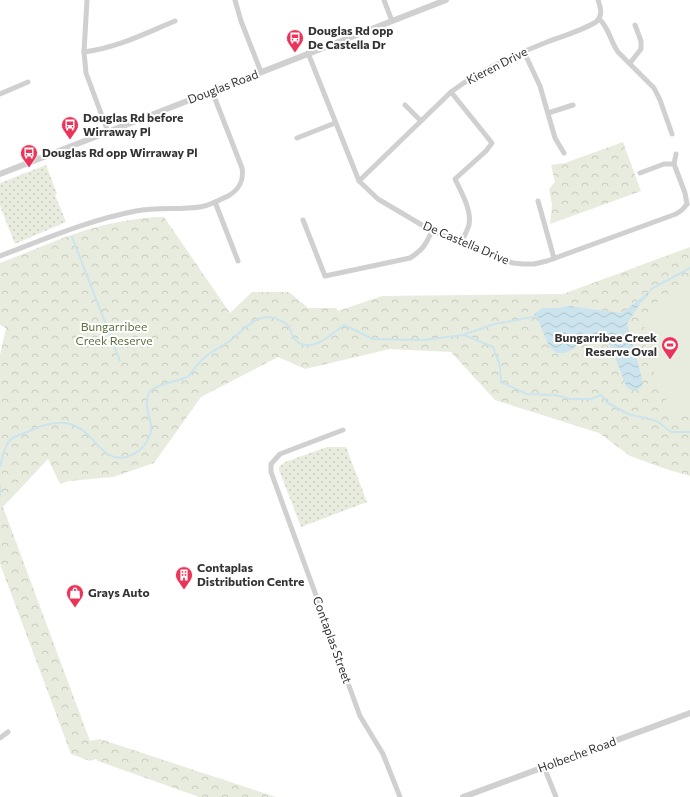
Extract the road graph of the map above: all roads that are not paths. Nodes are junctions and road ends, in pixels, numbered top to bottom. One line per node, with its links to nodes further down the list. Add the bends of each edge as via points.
1 (87, 0): 10 (street)
2 (235, 0): 14 (street)
3 (384, 0): 8 (street)
4 (446, 0): 8 (street, Douglas Road)
5 (598, 0): 6 (street, via 601,8)
6 (599, 18): 11 (street, Kieren Drive, via 592,24); 13 (street, via 606,24 618,52)
7 (175, 21): 10 (street, via 114,46)
8 (392, 21): 12 (street, Douglas Road)
9 (635, 25): 13 (street, via 641,49)
10 (84, 52): 24 (street, via 86,73)
11 (524, 52): 17 (street, Kieren Drive, via 475,75); 21 (street, via 540,86)
12 (308, 53): 14 (street, Douglas Road); 23 (street, De Castella Drive)
13 (630, 63): 25 (street, via 658,94)
14 (261, 72): 16 (street, Douglas Road)
15 (28, 82): 18 (street)
16 (212, 91): 24 (street, Douglas Road); 34 (street, via 243,172 238,188)
17 (451, 92): 22 (street, Kieren Drive); 38 (street, via 492,143 455,179 467,206 469,218 469,225)
18 (0, 94)
19 (405, 105): 22 (street)
20 (573, 105): 21 (street)
21 (548, 113): 27 (street, via 555,138)
22 (421, 121): 32 (street, Kieren Drive)
23 (335, 123): 26 (street); 32 (street, De Castella Drive)
24 (108, 132): 31 (street, Douglas Road)
25 (672, 134)
26 (297, 138)
27 (564, 153)
28 (676, 154): 29 (street)
29 (674, 164): 30 (street, via 664,164); 35 (street)
30 (640, 173)
31 (0, 174)
32 (359, 181): 37 (street, De Castella Drive, via 378,199)
33 (538, 201): 40 (street)
34 (215, 202): 39 (street, via 200,207 137,211 88,223); 41 (street)
35 (688, 204): 40 (street, De Castella Drive, via 676,214)
36 (303, 220): 37 (street, via 325,276 410,258 420,252)
37 (432, 231): 38 (street, De Castella Drive)
38 (461, 243): 40 (street, De Castella Drive, via 513,263 534,264)
39 (0, 256)
40 (554, 258)
41 (238, 262)
42 (343, 430): 47 (street, Contaplas Street, via 280,454 271,464 271,472 360,716 383,754)
43 (690, 713): 46 (street, Holbeche Road)
44 (8, 732): 45 (street)
45 (0, 738)
46 (544, 767): 48 (street, Holbeche Road); 49 (street)
47 (400, 797)
48 (464, 797)
49 (556, 797)

